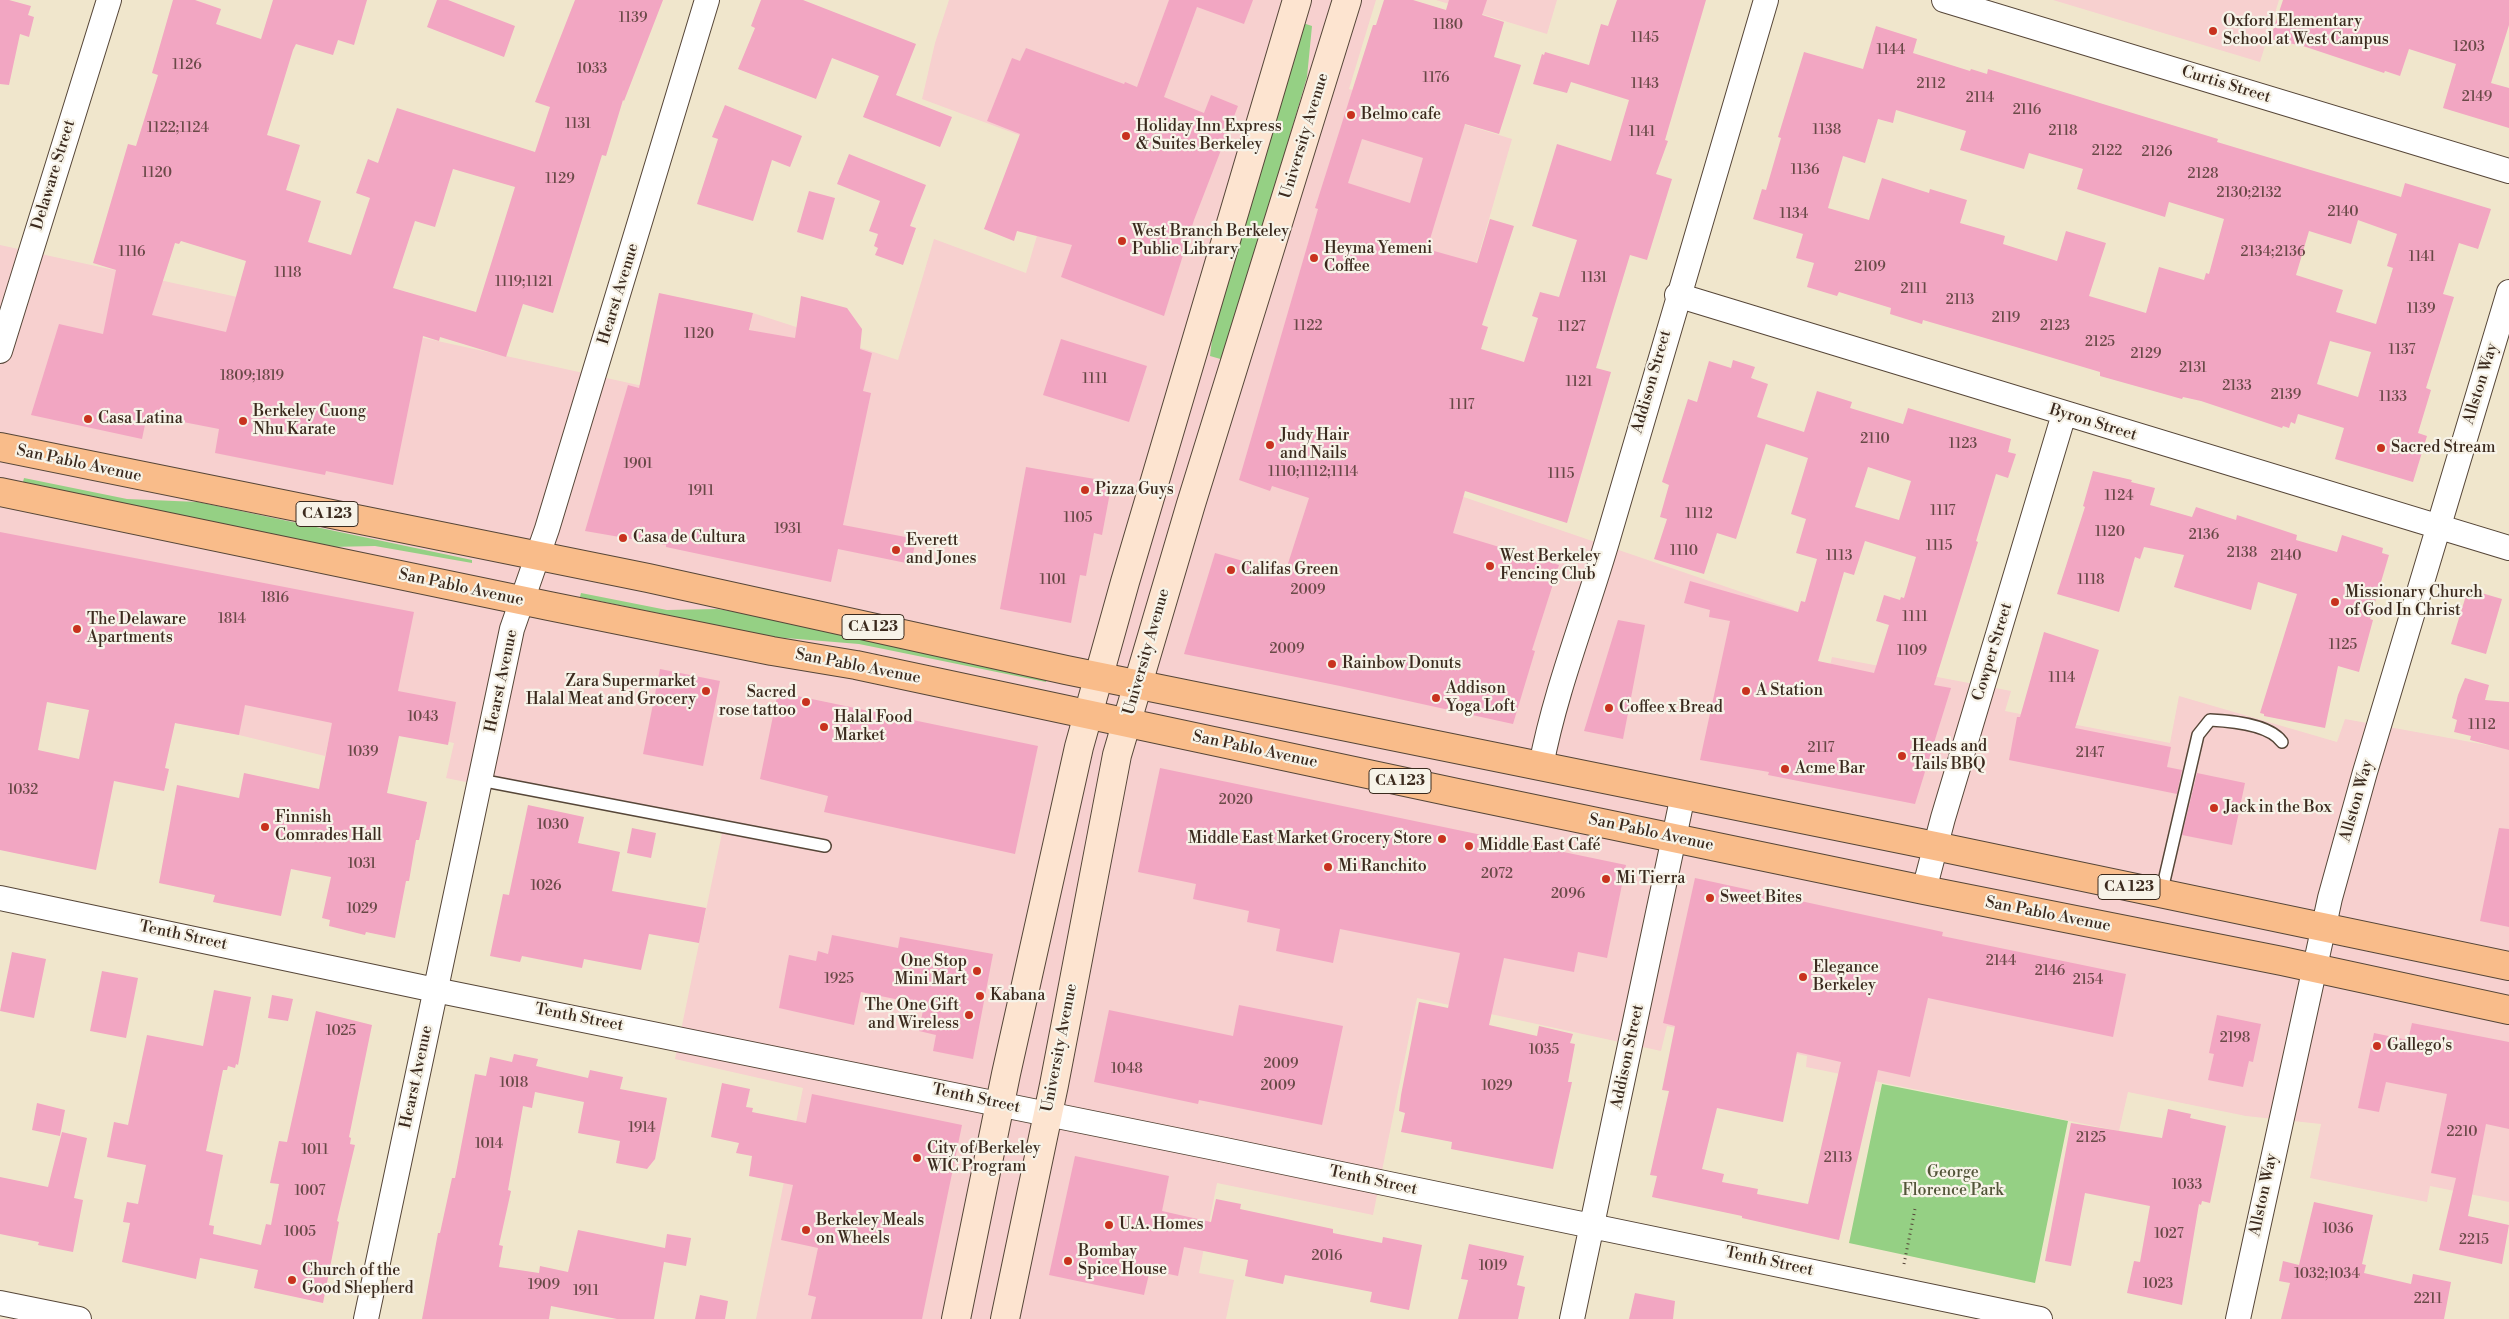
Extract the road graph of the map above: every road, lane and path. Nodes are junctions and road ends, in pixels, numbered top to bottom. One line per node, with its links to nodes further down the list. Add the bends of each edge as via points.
1 (108, 0): 10 (street, Delaware Street)
2 (707, 0): 16 (street, Hearst Avenue)
3 (1297, 0): 18 (main road)
4 (1347, 0): 19 (main road, University Avenue)
5 (1766, 0): 9 (street, Addison Street)
6 (1944, 0): 7 (street, Curtis Street)
7 (2509, 171)
8 (2509, 292): 14 (street, Allston Way)
9 (1677, 295): 11 (street, Byron Street); 23 (street, Addison Street, via 1592,593 1548,730)
10 (0, 351)
11 (2064, 414): 14 (street, Byron Street); 28 (street, Cowper Street)
12 (0, 448): 16 (main road, San Pablo Avenue / CA 123)
13 (0, 492): 17 (main road, San Pablo Avenue / CA 123)
14 (2438, 527): 15 (street, Byron Street); 32 (street, Allston Way)
15 (2509, 548)
16 (538, 556): 17 (street, Hearst Avenue); 18 (main road, San Pablo Avenue / CA 123)
17 (522, 601): 20 (main road, San Pablo Avenue / CA 123, via 856,665); 24 (street, Hearst Avenue, via 512,629)
18 (1098, 676): 19 (main road, San Pablo Avenue / CA 123); 20 (main road)
19 (1138, 683): 21 (main road, University Avenue); 23 (main road, San Pablo Avenue / CA 123)
20 (1088, 714): 21 (main road, San Pablo Avenue / CA 123); 37 (main road)
21 (1126, 723): 26 (main road, San Pablo Avenue / CA 123); 38 (main road, University Avenue)
22 (2282, 742): 30 (lane, via 2276,734 2234,721 2210,720 2198,735)
23 (1541, 766): 25 (main road, San Pablo Avenue / CA 123)
24 (480, 780): 27 (lane); 35 (street, Hearst Avenue)
25 (1683, 795): 26 (street, Addison Street); 28 (main road, San Pablo Avenue / CA 123)
26 (1674, 838): 29 (main road, San Pablo Avenue / CA 123); 40 (street, Addison Street)
27 (825, 846)
28 (1936, 846): 29 (street, Cowper Street); 30 (main road, San Pablo Avenue / CA 123)
29 (1924, 890): 34 (main road, San Pablo Avenue / CA 123)
30 (2161, 894): 32 (main road, San Pablo Avenue / CA 123)
31 (0, 898): 35 (street, Tenth Street)
32 (2323, 927): 33 (main road, San Pablo Avenue / CA 123); 34 (street, Allston Way)
33 (2509, 966)
34 (2313, 968): 36 (main road, San Pablo Avenue / CA 123); 49 (street, Allston Way)
35 (435, 990): 37 (street, Tenth Street); 44 (street, Hearst Avenue)
36 (2509, 1010)
37 (1000, 1104): 38 (street, Tenth Street); 45 (main road)
38 (1047, 1114): 40 (street, Tenth Street); 46 (main road, University Avenue)
39 (1914, 1209): 41 (path)
40 (1592, 1226): 41 (street, Tenth Street); 47 (street, Addison Street)
41 (1899, 1289): 48 (street, Tenth Street)
42 (0, 1303): 43 (street)
43 (79, 1319)
44 (366, 1319)
45 (956, 1319)
46 (1005, 1319)
47 (1572, 1319)
48 (2040, 1319)
49 (2238, 1319)

